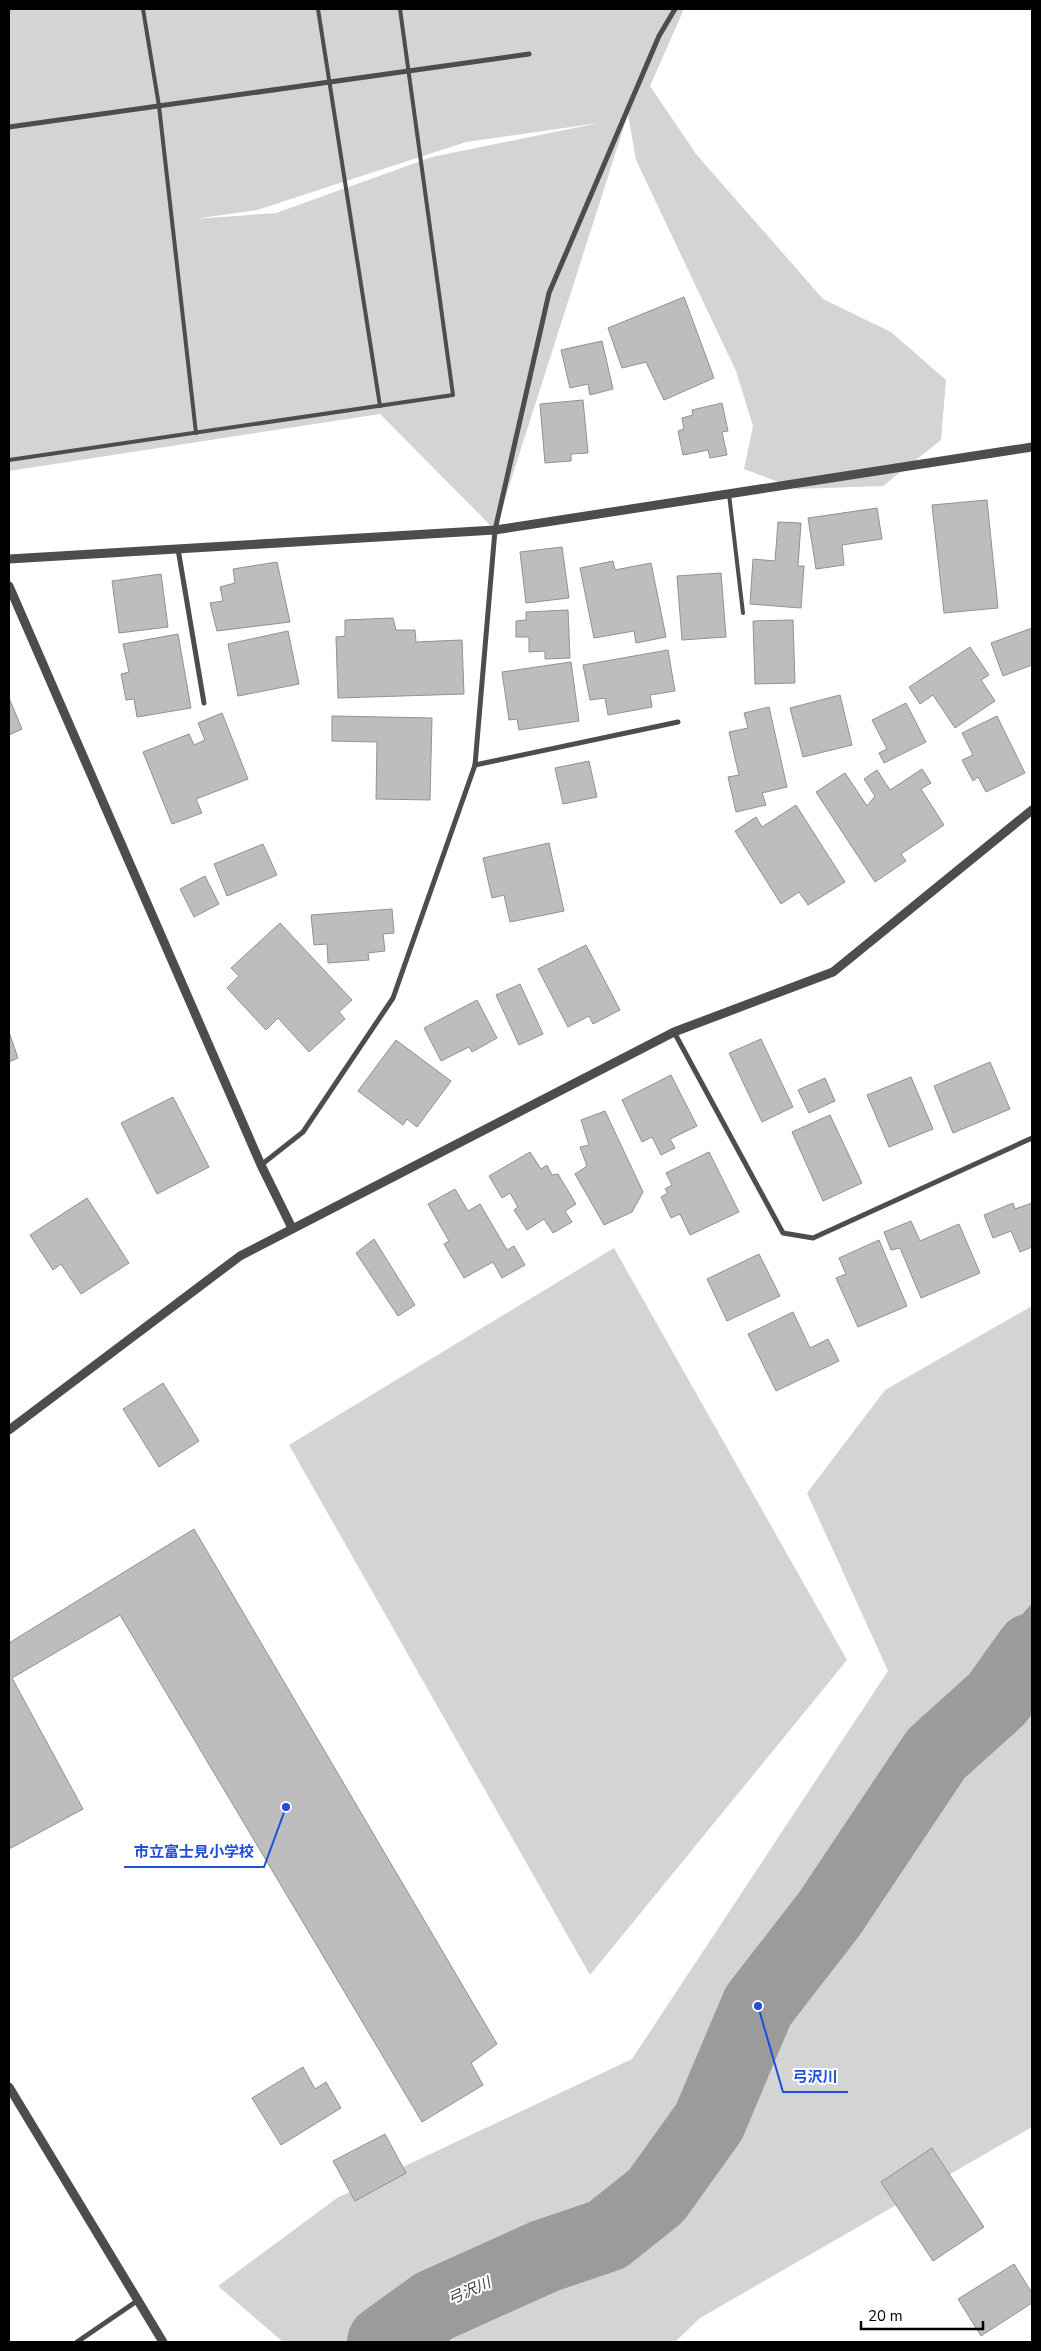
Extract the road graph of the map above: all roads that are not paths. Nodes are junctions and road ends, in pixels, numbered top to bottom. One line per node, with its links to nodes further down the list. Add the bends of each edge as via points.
1 (143, 9): 8 (lane)
2 (318, 9): 7 (lane)
3 (400, 9): 6 (lane)
4 (675, 9): 15 (street, via 659,36 549,294)
5 (529, 54): 6 (street)
6 (408, 71): 7 (street); 10 (lane, via 453,395)
7 (330, 82): 8 (street); 10 (lane)
8 (159, 106): 9 (street); 11 (lane)
9 (9, 127)
10 (380, 406): 11 (lane)
11 (196, 433): 13 (lane)
12 (1032, 447): 14 (street)
13 (9, 460)
14 (729, 494): 15 (street); 19 (lane)
15 (495, 530): 16 (street); 22 (street)
16 (178, 549): 17 (street); 20 (street)
17 (9, 559)
18 (9, 586): 26 (street)
19 (743, 614)
20 (204, 703)
21 (678, 722): 22 (street)
22 (475, 765): 26 (street, via 393,998 303,1132)
23 (1032, 810): 24 (street, via 834,972)
24 (674, 1032): 25 (street, via 783,1233 813,1238); 27 (street)
25 (1032, 1138)
26 (261, 1165): 27 (street)
27 (292, 1228): 28 (street, via 240,1256)
28 (9, 1430)
29 (9, 2087): 30 (street)
30 (137, 2301): 31 (street); 32 (street)
31 (76, 2342)
32 (163, 2342)

